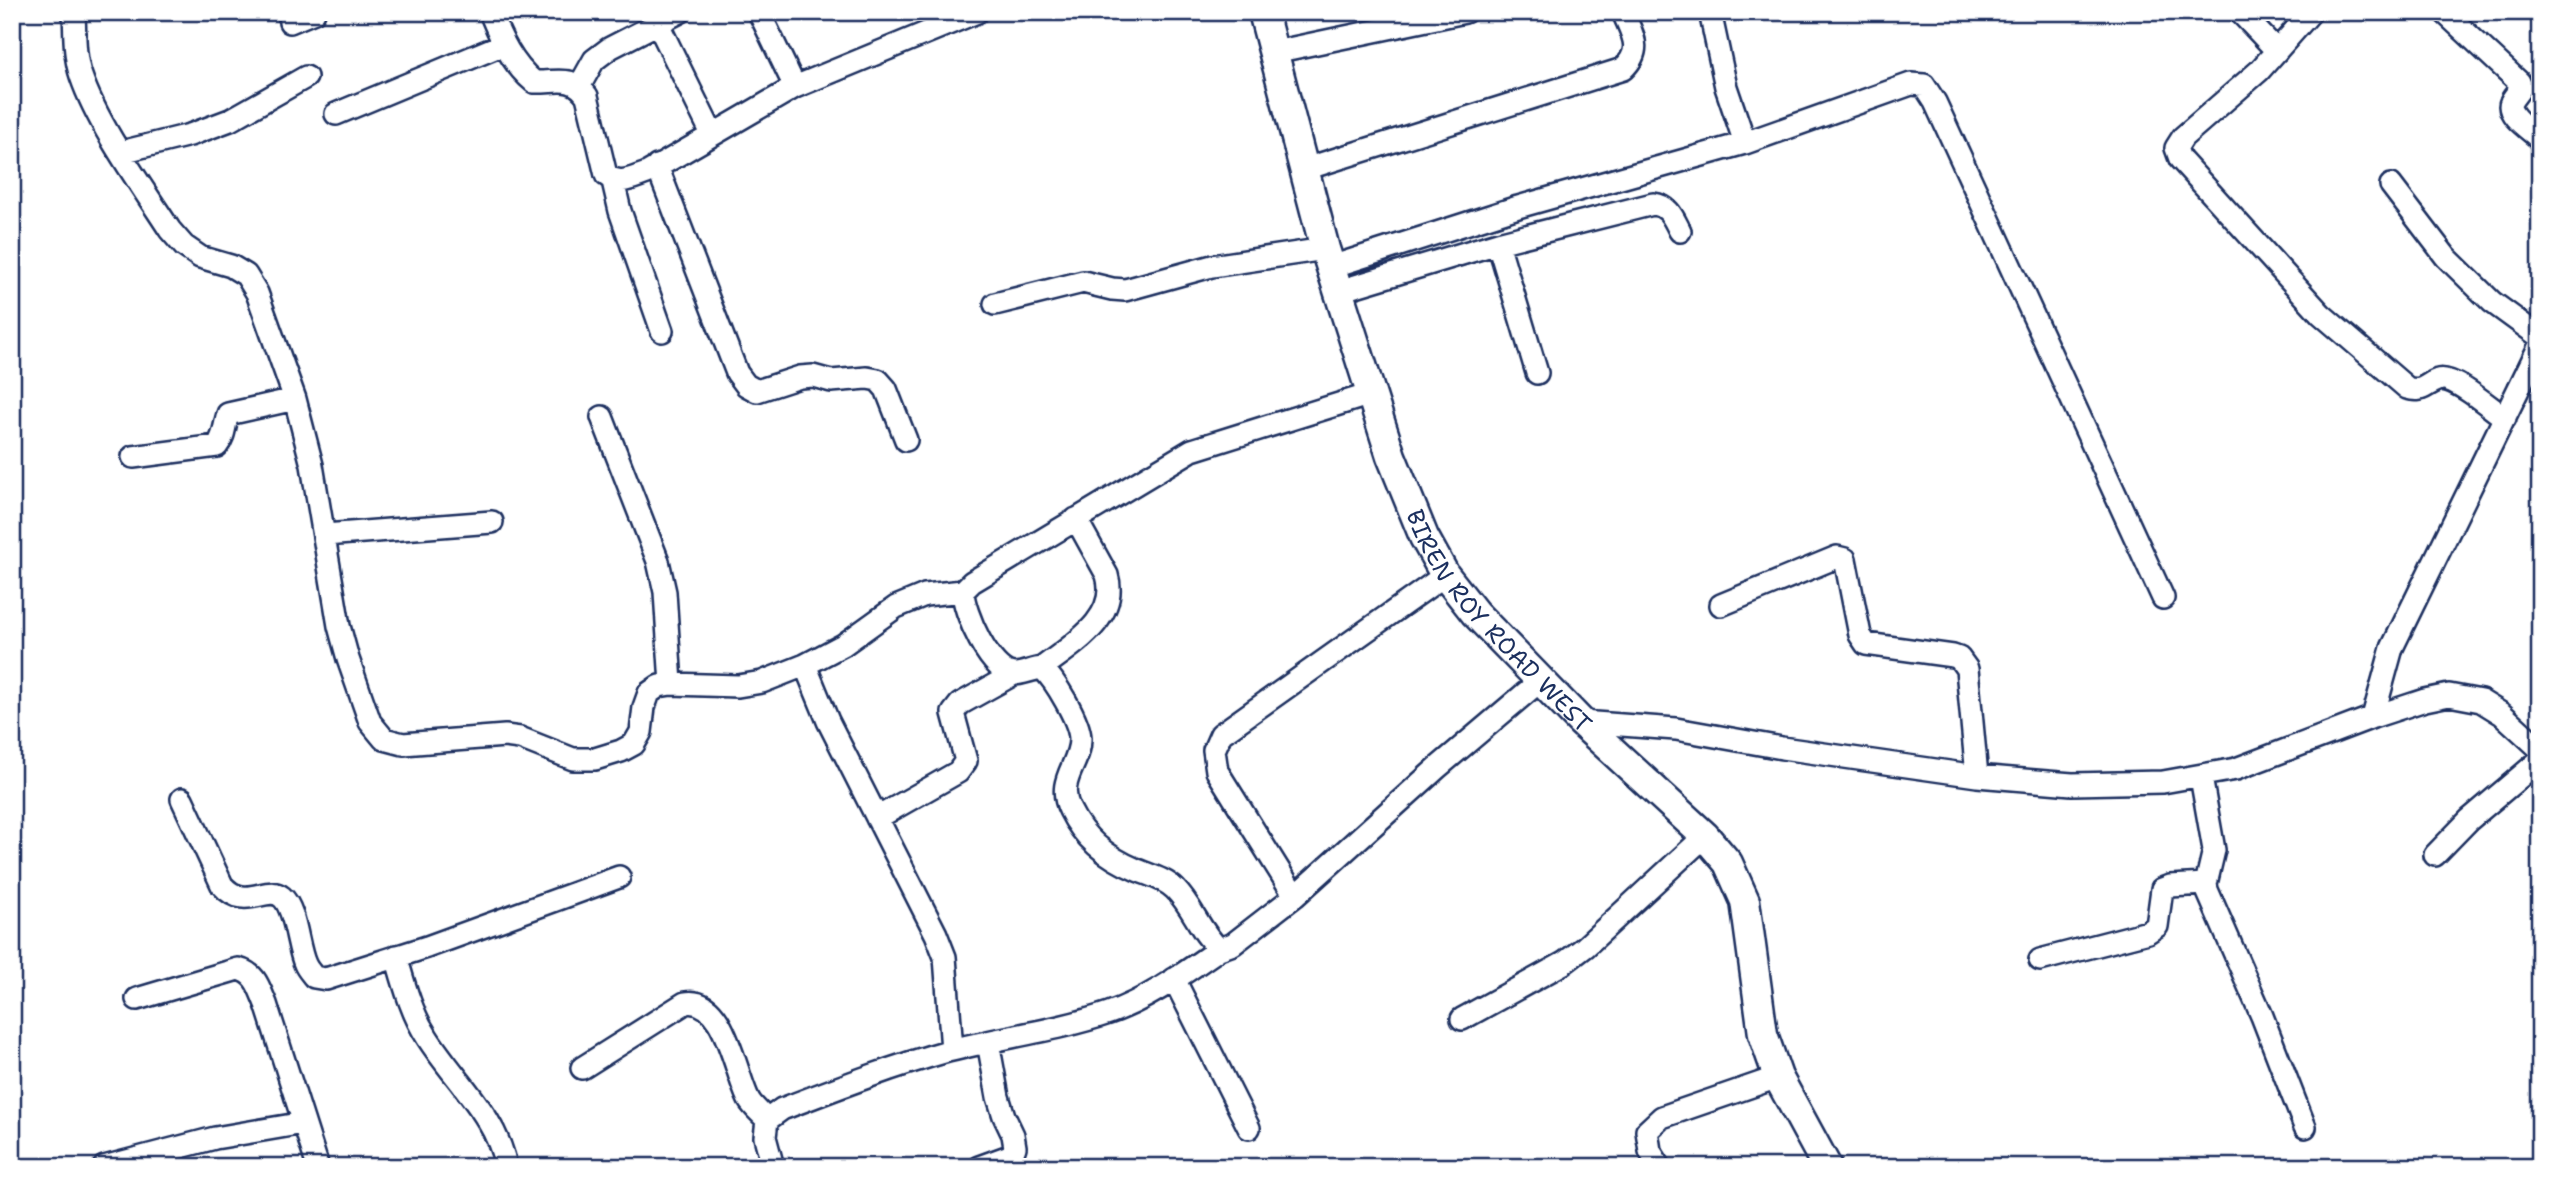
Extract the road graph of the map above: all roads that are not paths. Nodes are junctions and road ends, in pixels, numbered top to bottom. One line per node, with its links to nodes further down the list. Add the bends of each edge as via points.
1 (74, 12): 26 (street, via 81,75)
2 (314, 12): 14 (street)
3 (490, 12): 16 (street)
4 (680, 12): 15 (street)
5 (759, 12): 21 (street)
6 (977, 12): 21 (street)
7 (1263, 12): 18 (main road, BIREN ROY ROAD WEST)
8 (1465, 12): 18 (street)
9 (1623, 12): 28 (street, via 1636,44 1634,59 1623,69)
10 (1710, 12): 25 (street, via 1726,87)
11 (2240, 12): 17 (street)
12 (2311, 12): 17 (street)
13 (2444, 12): 24 (street, via 2519,82 2521,87 2510,107)
14 (290, 22)
15 (658, 24): 20 (street, via 594,60); 23 (street)
16 (504, 44): 20 (street, via 519,70 534,82 569,80); 22 (street)
17 (2277, 51): 42 (street, via 2183,137 2176,148 2180,159 2321,314 2407,388 2425,389 2446,379)
18 (1274, 52): 28 (main road, BIREN ROY ROAD WEST)
19 (306, 77): 26 (street, via 230,120)
20 (580, 85): 29 (street, via 587,96 606,175)
21 (795, 88): 23 (street)
22 (335, 114)
23 (712, 134): 27 (street)
24 (2540, 139)
25 (1745, 143): 33 (street, via 1518,207); 50 (street, via 1911,84 1924,85)
26 (121, 152): 40 (street, via 184,246 246,275 257,293)
27 (657, 166): 29 (street); 43 (street, via 737,373 746,385 757,391 813,376 831,381 878,380)
28 (1305, 169): 33 (main road, BIREN ROY ROAD WEST)
29 (613, 181): 35 (street)
30 (2391, 185): 36 (street, via 2446,257 2492,302)
31 (1680, 231): 32 (street, via 1663,205 1653,204)
32 (1498, 243): 33 (street); 38 (street)
33 (1332, 269): 34 (street, via 1231,262 1125,290 1083,282); 39 (main road, BIREN ROY ROAD WEST)
34 (995, 304)
35 (662, 331)
36 (2540, 337)
37 (2540, 345): 42 (street)
38 (1537, 373)
39 (1371, 394): 45 (street, via 1192,450); 48 (main road, BIREN ROY ROAD WEST, via 1391,456)
40 (295, 399): 44 (street, via 228,414 224,437 217,446); 47 (street)
41 (602, 417): 56 (street, via 658,561 665,592)
42 (2505, 418): 57 (street, via 2392,648)
43 (906, 440)
44 (133, 457)
45 (1076, 519): 49 (street); 53 (street, via 1110,585 1099,620)
46 (492, 522): 47 (street)
47 (325, 534): 56 (street, via 348,659 370,722 384,739 403,744 505,736 573,759 595,758 634,744 649,693)
48 (1445, 575): 55 (main road, BIREN ROY ROAD WEST); 69 (street, via 1221,734 1214,750 1217,771)
49 (963, 591): 52 (street, via 925,595 896,607); 54 (street, via 970,621 992,659)
50 (2163, 598)
51 (1721, 605): 61 (street, via 1838,557 1845,559 1860,635 1866,644 1953,656 1967,668)
52 (806, 665): 56 (street, via 738,686); 64 (street, via 828,721)
53 (1042, 668): 54 (street); 70 (street, via 1051,677 1080,739 1066,778 1070,810 1091,842 1107,855 1173,888)
54 (1014, 674): 64 (street, via 960,704 953,713 966,761 958,772)
55 (1541, 680): 58 (main road, BIREN ROY ROAD WEST); 69 (street)
56 (671, 684)
57 (2373, 717): 59 (street, via 2449,695 2481,701); 62 (street, via 2236,769)
58 (1581, 722): 61 (street, via 1676,729); 65 (main road, BIREN ROY ROAD WEST)
59 (2540, 749)
60 (2540, 760): 66 (street)
61 (1977, 776): 62 (street, via 2072,784)
62 (2201, 777): 68 (street, via 2214,850)
63 (182, 799): 71 (street, via 230,894 282,897 305,965 314,977 326,979)
64 (877, 818): 77 (street, via 945,957)
65 (1705, 836): 75 (street, via 1585,947); 79 (main road, BIREN ROY ROAD WEST, via 1728,863 1745,901 1763,1034)
66 (2435, 855)
67 (619, 877): 71 (street)
68 (2206, 884): 72 (street, via 2162,890 2157,926 2148,932); 82 (street)
69 (1295, 896): 70 (street)
70 (1219, 950): 73 (street)
71 (396, 956): 86 (street, via 413,1012 493,1130)
72 (2040, 960)
73 (1174, 979): 76 (street, via 1111,1012); 83 (street)
74 (137, 999): 81 (street, via 237,969 247,971 266,1004)
75 (1462, 1019)
76 (988, 1042): 77 (street); 88 (street, via 998,1097 1015,1147 1012,1155)
77 (953, 1050): 80 (street, via 895,1066 782,1109)
78 (582, 1068): 80 (street, via 685,1003 705,1004 733,1052 750,1103)
79 (1778, 1077): 89 (street, via 1662,1117 1647,1131 1650,1151); 90 (main road, BIREN ROY ROAD WEST)
80 (767, 1120): 87 (street, via 765,1137)
81 (303, 1123): 84 (street, via 215,1138); 85 (street)
82 (2305, 1127)
83 (1249, 1128)
84 (104, 1167)
85 (317, 1167)
86 (506, 1167)
87 (773, 1167)
88 (979, 1167)
89 (1660, 1167)
90 (1827, 1167)

